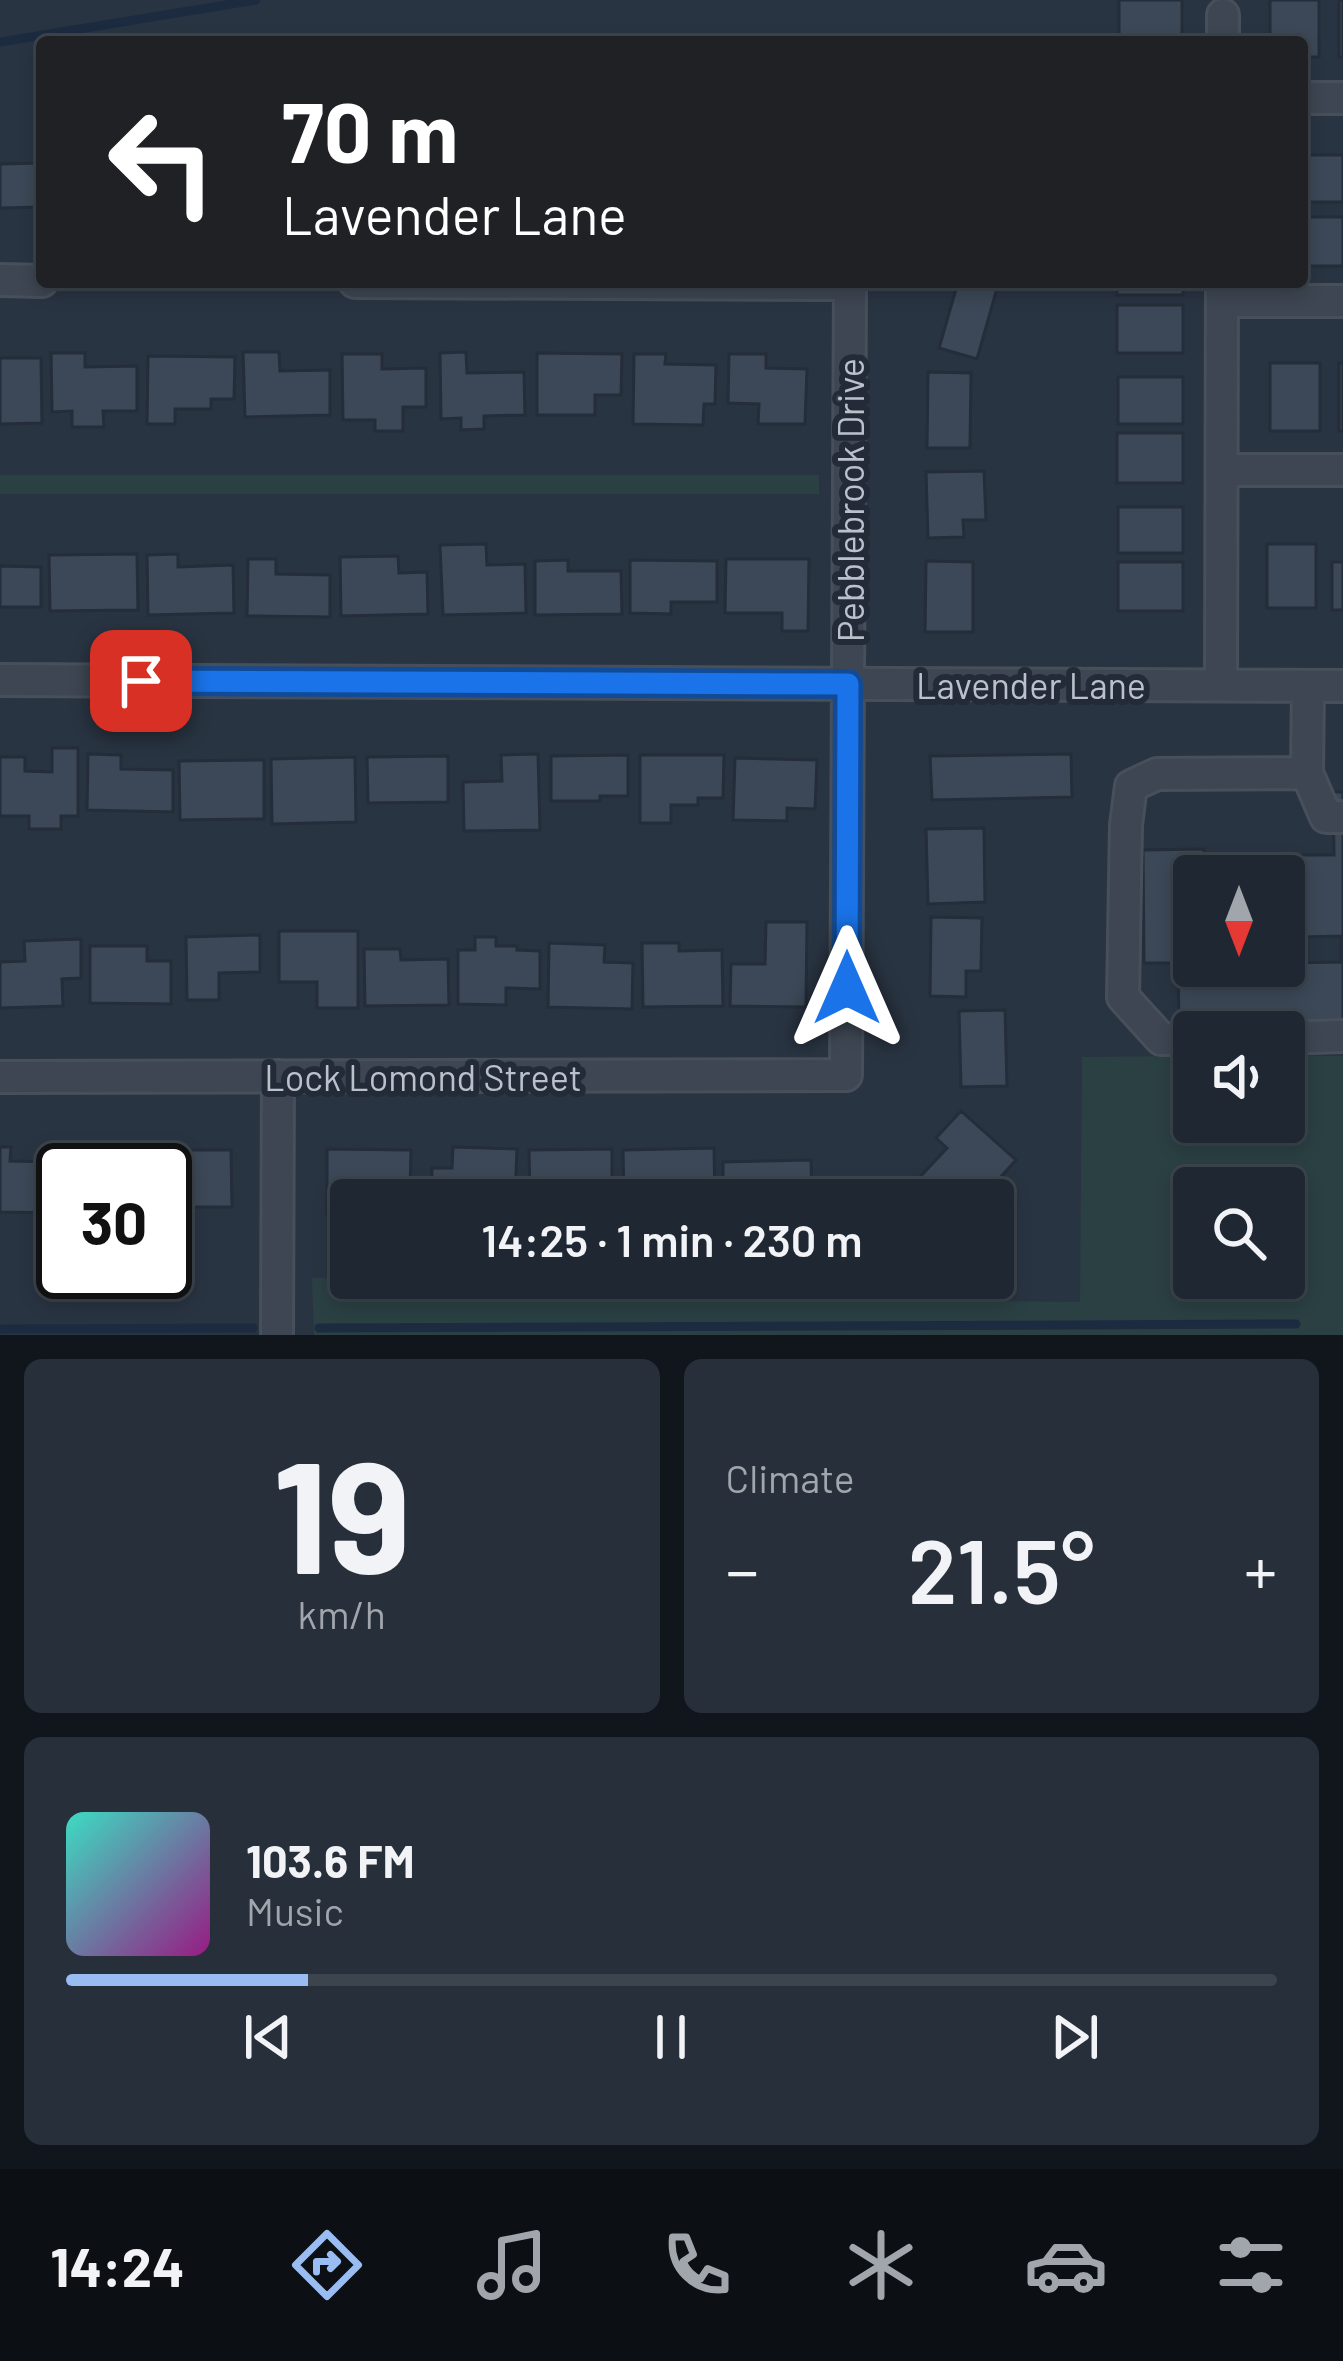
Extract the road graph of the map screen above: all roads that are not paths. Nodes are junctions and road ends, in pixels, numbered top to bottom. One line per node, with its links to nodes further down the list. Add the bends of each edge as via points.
1 (1308, 98): 2 (street)
2 (1343, 98)
3 (0, 280): 4 (street)
4 (36, 281)
5 (850, 288): 11 (street, Pebblebrook Drive)
6 (1222, 291): 7 (street); 8 (street)
7 (1343, 301)
8 (1222, 470): 9 (street); 12 (street)
9 (1343, 470)
10 (0, 680): 11 (street, Lavender Lane)
11 (848, 684): 12 (street, Lavender Lane); 20 (street, Pebblebrook Drive)
12 (1220, 685): 13 (street, Lavender Lane)
13 (1308, 686): 14 (street, Lavender Lane); 15 (street)
14 (1343, 686)
15 (1307, 773): 16 (street, via 1326,817); 19 (street, via 1157,774 1131,786 1124,997 1161,1040)
16 (1343, 817)
17 (1343, 1036): 18 (street)
18 (1305, 1037)
19 (1173, 1040)
20 (846, 1075): 21 (street, Lock Lomond Street)
21 (278, 1076): 22 (street, Lock Lomond Street); 23 (street)
22 (0, 1077)
23 (277, 1335)

